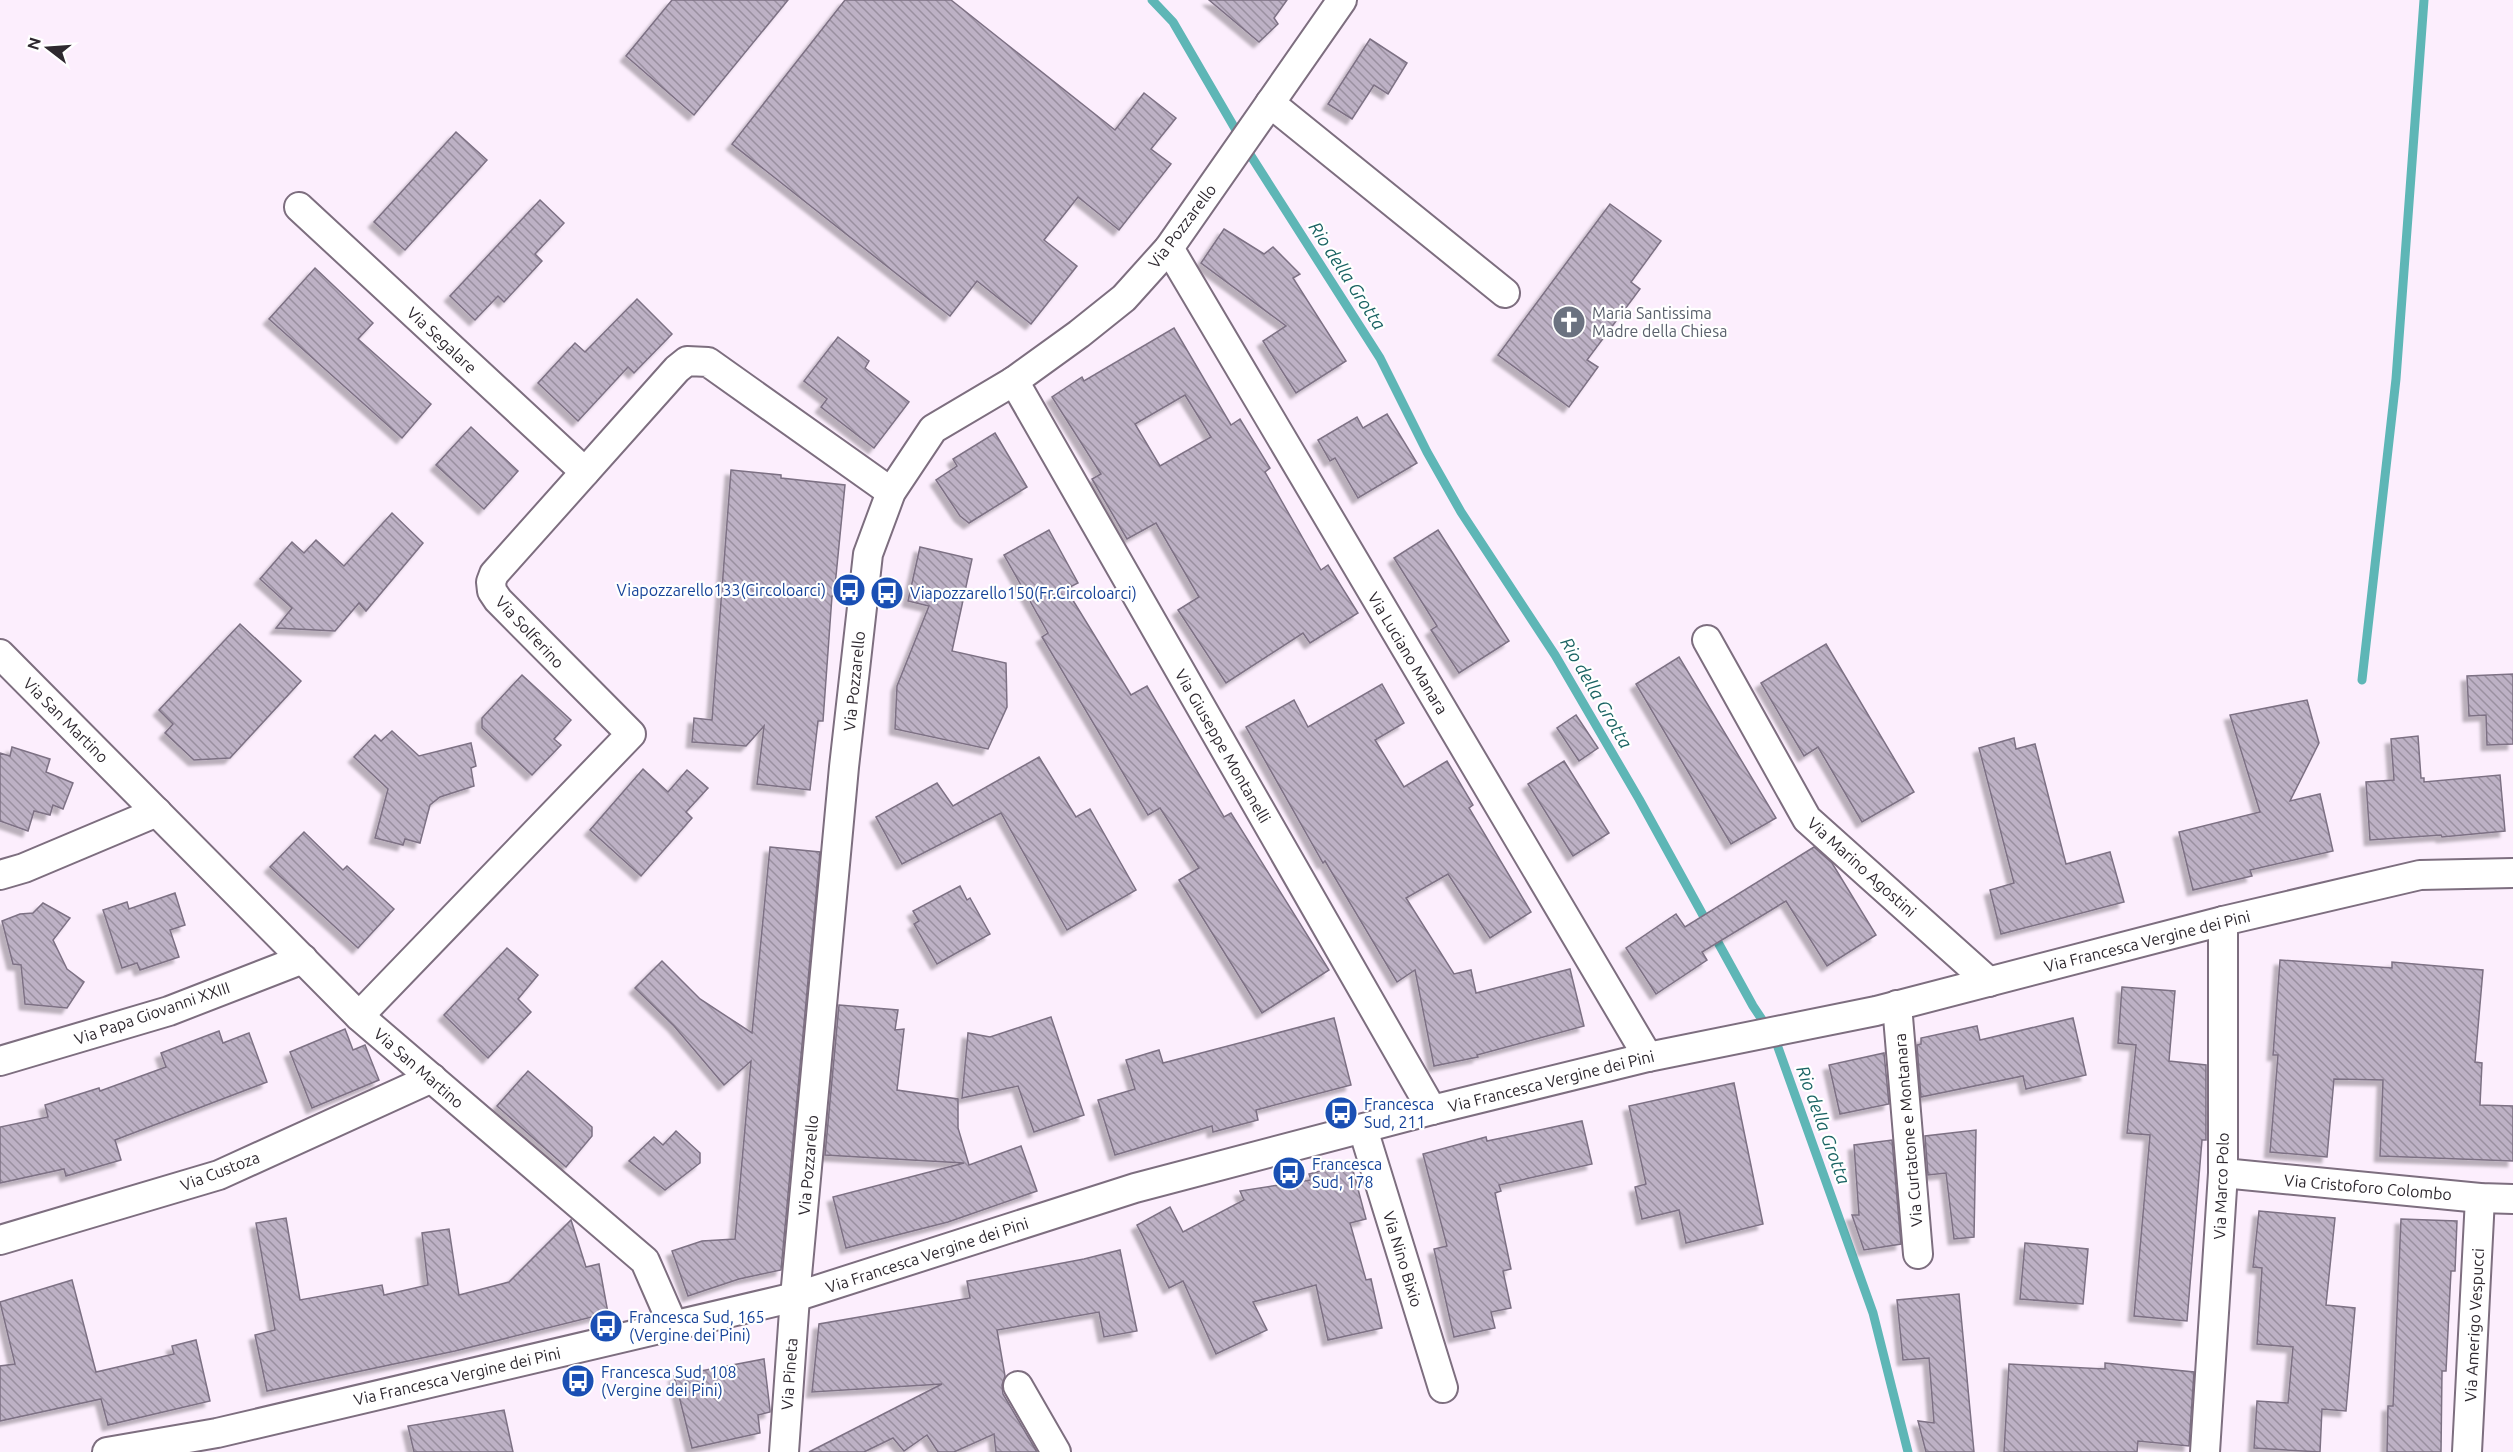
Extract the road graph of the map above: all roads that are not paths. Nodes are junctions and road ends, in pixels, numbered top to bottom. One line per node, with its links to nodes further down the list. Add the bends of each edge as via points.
1 (1342, 0): 2 (street, Via Pozzarello)
2 (1264, 111): 4 (street, Via Pozzarello); 5 (street)
3 (299, 207): 7 (street, Via Segalare)
4 (1169, 248): 6 (street, Via Pozzarello, via 1124,298); 19 (street, Via Luciano Manara)
5 (1505, 293)
6 (1014, 381): 8 (street, Via Pozzarello, via 933,429); 22 (street, Via Giuseppe Montanelli)
7 (585, 472): 8 (street, Via Solferino, via 677,369 687,361 697,360 708,362); 18 (street, Via Solferino, via 494,574 492,591 631,735)
8 (891, 492): 29 (street, Via Pozzarello, via 868,554)
9 (1707, 640): 16 (street, Via Marino Agostini, via 1807,819)
10 (0, 654): 11 (street, Via San Martino)
11 (157, 812): 13 (street); 15 (street, Via San Martino)
12 (2513, 873): 14 (street, Via Francesca Vergine dei Pini, via 2420,875)
13 (0, 875)
14 (2223, 921): 16 (street, Via Francesca Vergine dei Pini); 24 (street, Via Marco Polo)
15 (303, 959): 18 (street, Via San Martino); 20 (street, Via Papa Giovanni XXIII, via 169,1011)
16 (1989, 981): 17 (street, Via Francesca Vergine dei Pini)
17 (1897, 1005): 19 (street, Via Francesca Vergine dei Pini); 28 (street, Via Curtatone e Montanara)
18 (359, 1016): 21 (street, Via San Martino)
19 (1648, 1058): 22 (street, Via Francesca Vergine dei Pini)
20 (0, 1061)
21 (432, 1078): 27 (street, Via Custoza, via 219,1176); 30 (street, Via San Martino, via 645,1261)
22 (1432, 1110): 23 (street, Via Francesca Vergine dei Pini)
23 (1363, 1129): 29 (street, Via Francesca Vergine dei Pini, via 1135,1188); 32 (street, Via Nino Bixio)
24 (2223, 1173): 25 (street, Via Cristoforo Colombo); 36 (street, Via Marco Polo)
25 (2480, 1198): 26 (street, Via Cristoforo Colombo); 37 (street, Via Amerigo Vespucci)
26 (2513, 1199)
27 (0, 1240)
28 (1918, 1254)
29 (795, 1297): 30 (street, Via Francesca Vergine dei Pini); 34 (street, Via Pineta)
30 (673, 1325): 33 (street, Via Francesca Vergine dei Pini, via 217,1433)
31 (1018, 1386): 35 (street)
32 (1443, 1388)
33 (107, 1452)
34 (784, 1452)
35 (1056, 1452)
36 (2205, 1452)
37 (2467, 1452)

